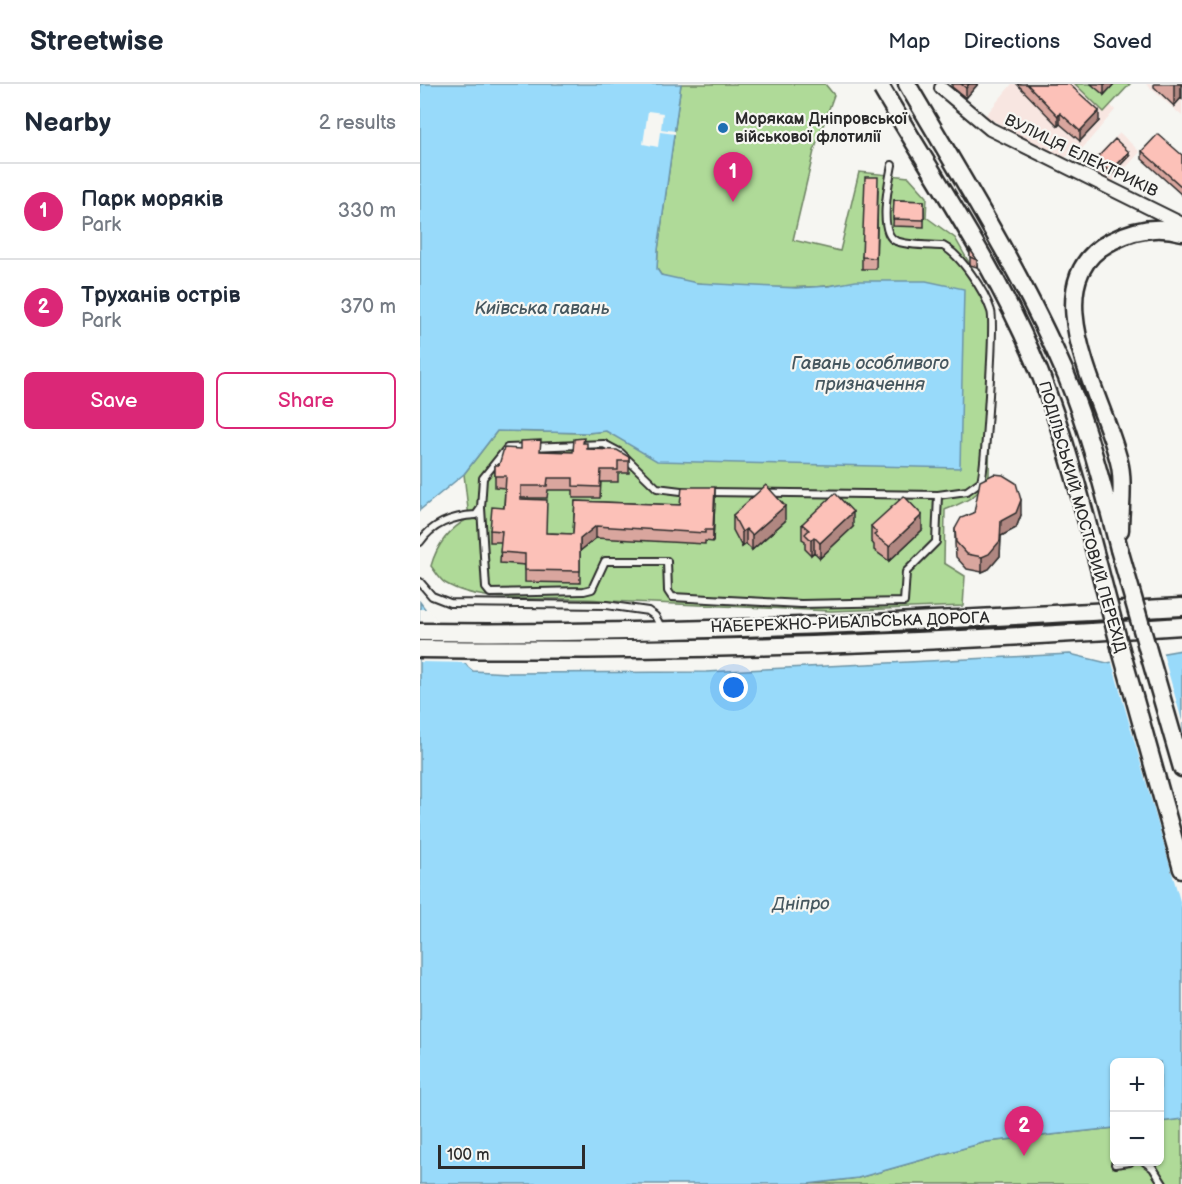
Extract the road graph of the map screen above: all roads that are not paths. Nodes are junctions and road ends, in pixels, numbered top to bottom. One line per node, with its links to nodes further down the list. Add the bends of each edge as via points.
1 (907, 84): 10 (main road, ПОДІЛЬСЬКИЙ МОСТОВИЙ ПЕРЕХІД, via 1012,265 1045,330 1084,426)
2 (879, 86): 18 (main road, ПОДІЛЬСЬКИЙ МОСТОВИЙ ПЕРЕХІД, bridge, via 981,257 1038,371 1060,432)
3 (940, 88): 5 (street, ВУЛИЦЯ ЕЛЕКТРИКІВ, via 990,129)
4 (892, 165): 7 (lane, via 886,209 888,235 895,241 950,249 966,268 993,315 983,474 977,485 967,491)
5 (1182, 224)
6 (1182, 232): 10 (main road, via 1170,228 1145,229 1106,244 1092,254 1074,293 1075,329 1120,467)
7 (938, 495): 8 (lane, via 677,493 657,488 621,453 604,444 507,448 483,478); 8 (lane, via 936,542 906,572 904,602 801,604 672,597 668,591 667,561 605,561 592,589 584,591 490,592 486,588)
8 (481, 508): 9 (lane, via 476,515 439,523)
9 (420, 542)
10 (1119, 549): 17 (main road, ПОДІЛЬСЬКИЙ МОСТОВИЙ ПЕРЕХІД, bridge)
11 (420, 582): 14 (lane, via 432,596 450,603 577,603 639,608 655,616)
12 (1182, 607): 14 (main road, НАБЕРЕЖНО-РИБАЛЬСЬКА ДОРОГА)
13 (1182, 626): 16 (main road, НАБЕРЕЖНО-РИБАЛЬСЬКА ДОРОГА, via 993,639)
14 (663, 630): 15 (main road, НАБЕРЕЖНО-РИБАЛЬСЬКА ДОРОГА)
15 (420, 632)
16 (420, 649)
17 (1182, 768)
18 (1182, 869)
19 (1151, 1166): 20 (lane)
20 (1163, 1184)

